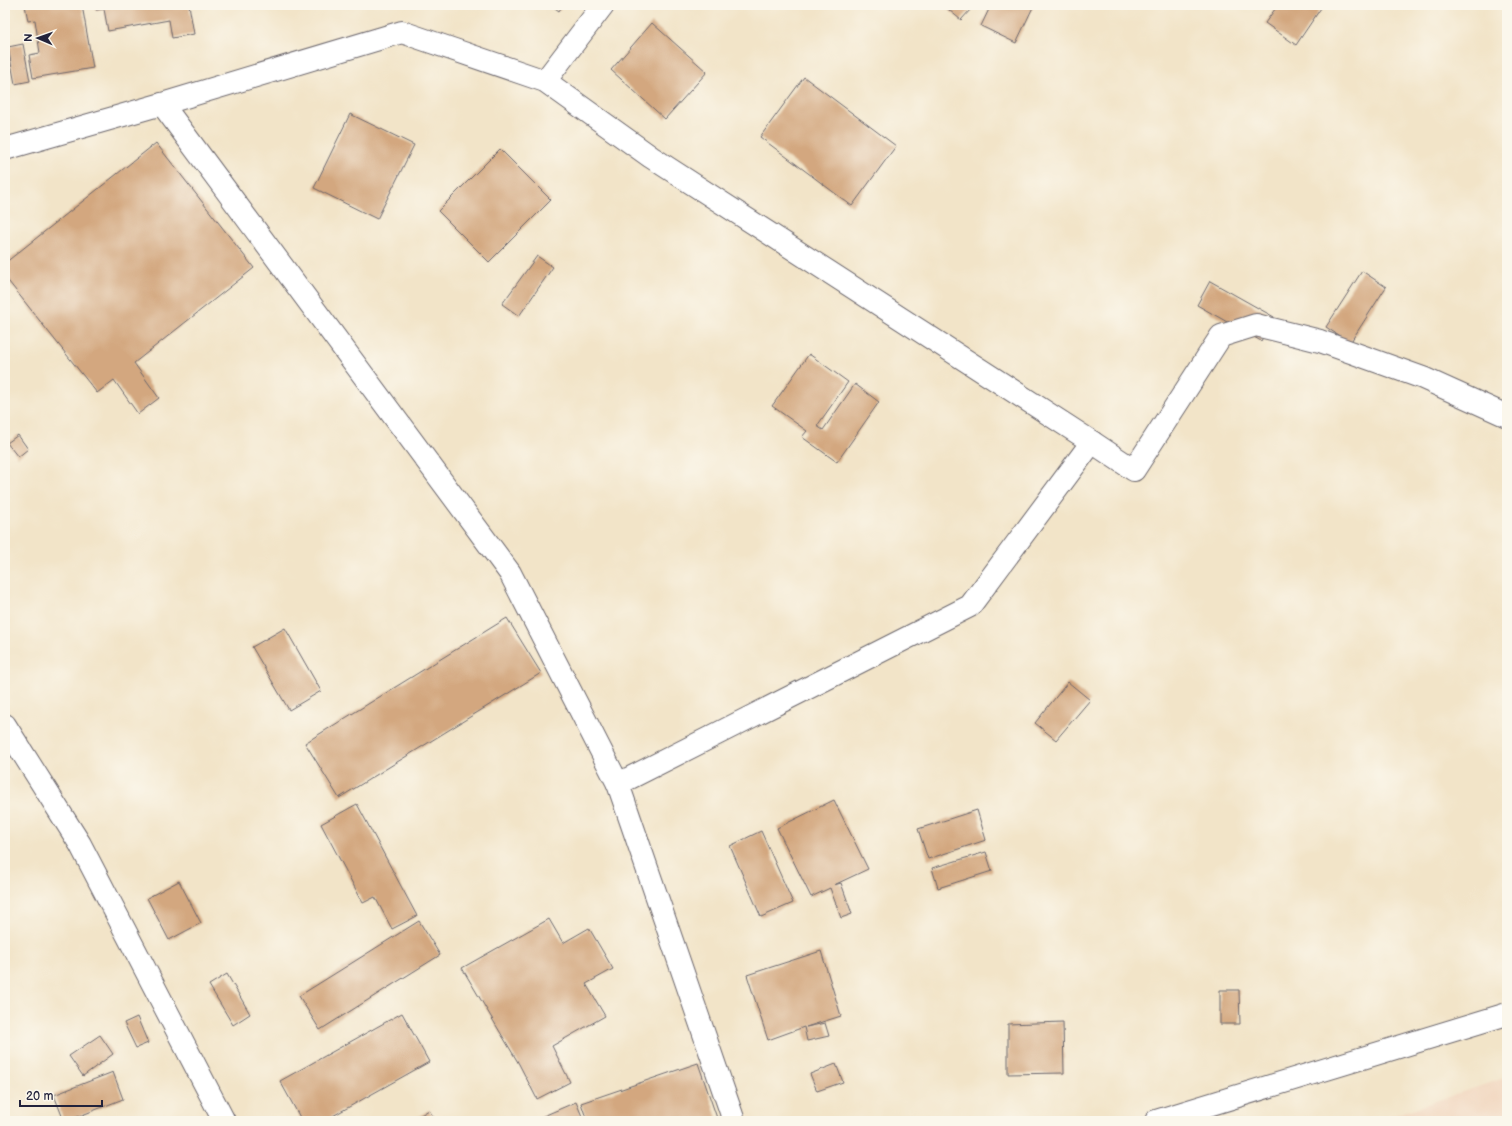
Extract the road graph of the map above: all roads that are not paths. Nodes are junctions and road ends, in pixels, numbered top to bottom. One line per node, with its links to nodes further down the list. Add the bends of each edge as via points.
1 (603, 5): 2 (street)
2 (544, 81): 3 (street, via 402,32); 6 (street, via 651,157)
3 (162, 104): 4 (street); 8 (street, via 510,573)
4 (5, 149)
5 (1507, 416): 6 (street, via 1423,378 1320,341 1256,324 1221,336 1134,470)
6 (1092, 442): 8 (street, via 970,606)
7 (5, 725): 10 (street, via 80,844)
8 (618, 784): 11 (street)
9 (1507, 1014): 12 (street)
10 (224, 1121)
11 (734, 1121)
12 (1156, 1121)

